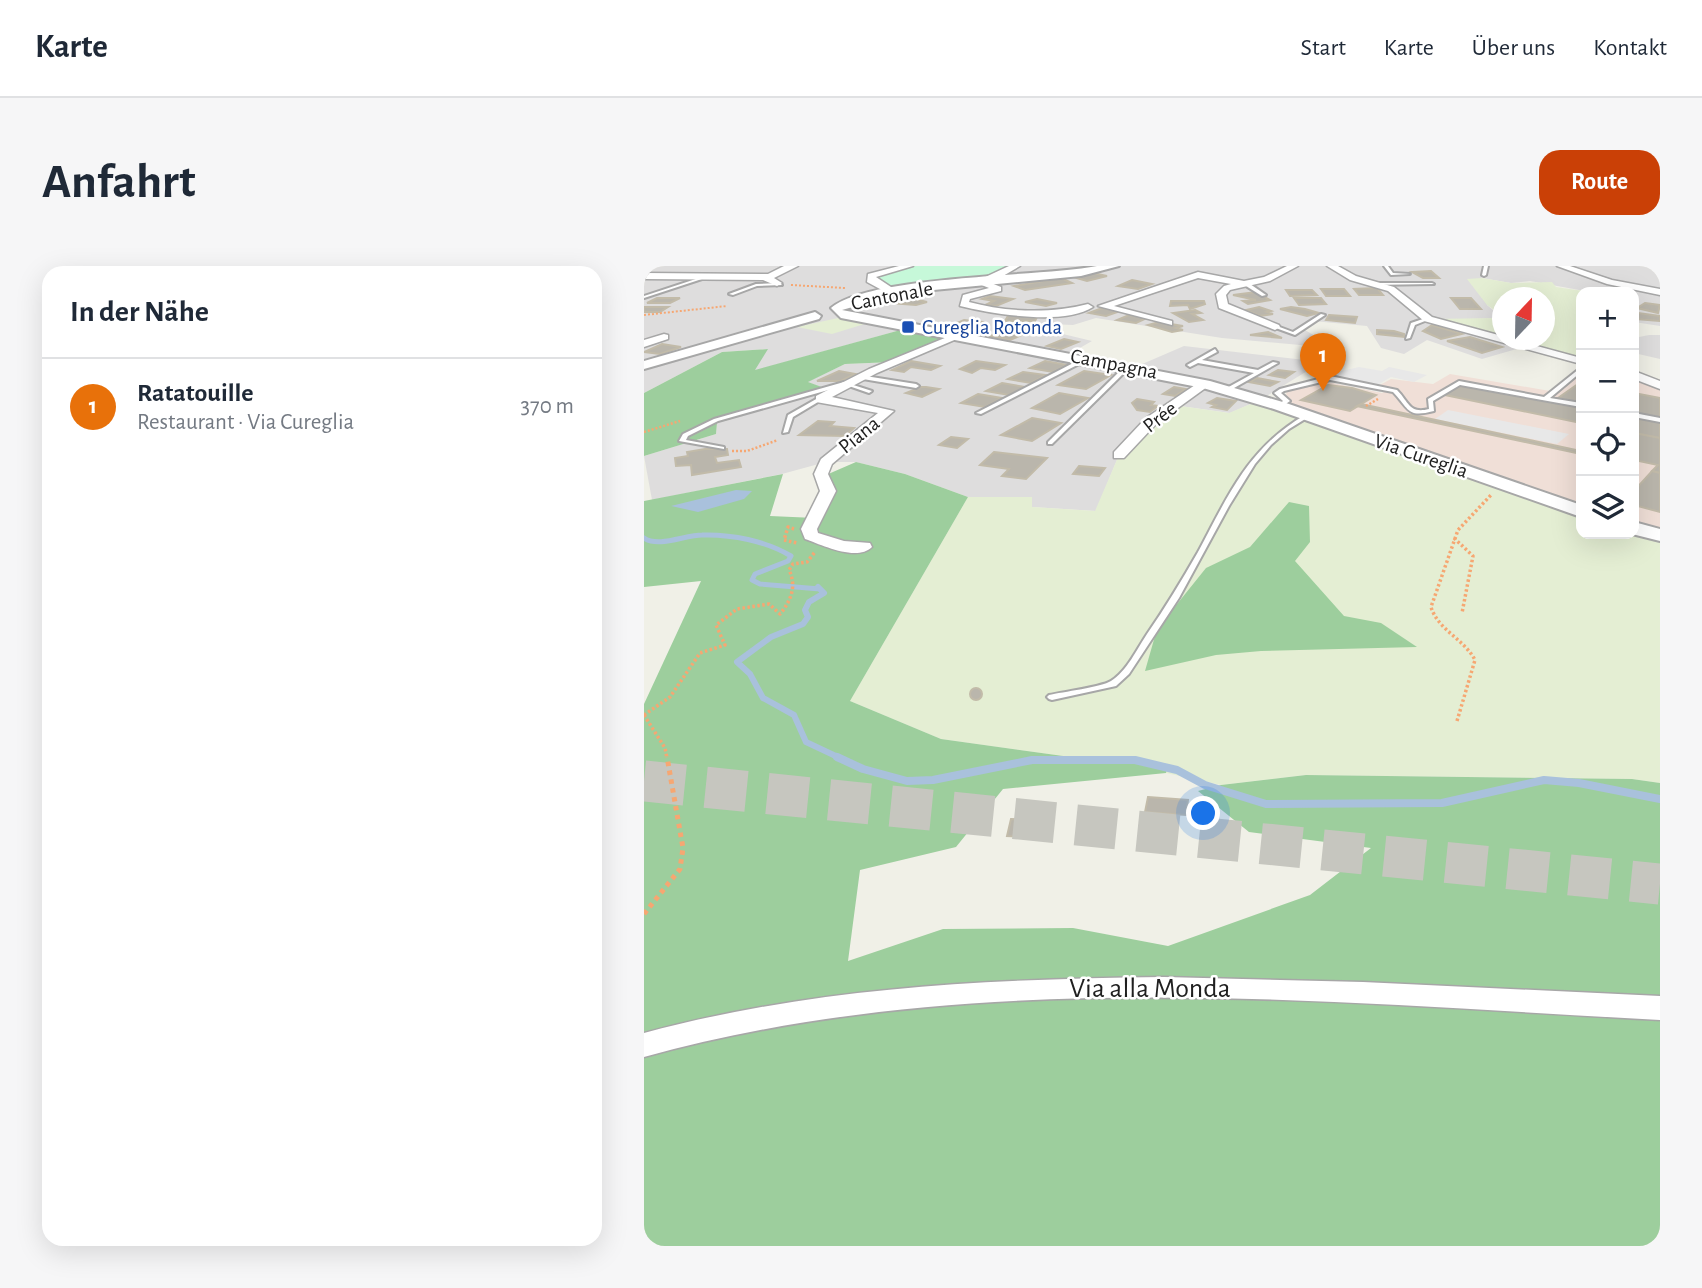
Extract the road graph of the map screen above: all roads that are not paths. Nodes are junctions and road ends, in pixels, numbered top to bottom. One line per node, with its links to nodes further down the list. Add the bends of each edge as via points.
1 (794, 266): 15 (street)
2 (909, 266): 22 (street, via 873,274 870,279)
3 (1016, 266): 17 (street)
4 (1114, 266): 17 (street, Cantonale)
5 (1294, 266): 21 (street)
6 (1331, 266): 19 (street)
7 (1386, 266): 12 (lane, via 1392,274)
8 (1486, 266): 13 (lane)
9 (1561, 266): 23 (street)
10 (1653, 266): 11 (lane)
11 (1660, 272)
12 (1408, 274)
13 (1485, 275)
14 (644, 276): 16 (street)
15 (769, 276): 16 (street); 18 (street, via 767,279)
16 (703, 278): 26 (lane)
17 (985, 281): 22 (street, Cantonale); 28 (street, via 998,289 966,298 963,304)
18 (780, 284): 24 (lane, via 756,285)
19 (1372, 284): 20 (lane); 31 (street, via 1391,289)
20 (1432, 284)
21 (1248, 285): 25 (lane); 33 (street, via 1198,275 1103,306); 34 (street, via 1224,290 1221,304)
22 (894, 293): 29 (street, Cantonale)
23 (1659, 294)
24 (731, 295)
25 (1264, 295)
26 (644, 297)
27 (1088, 307): 28 (street, via 1070,314)
28 (996, 310): 32 (street)
29 (839, 311): 35 (street, Campagna); 43 (street, Cantonale, via 817,310 811,314 816,316)
30 (1323, 315): 34 (lane, via 1293,334)
31 (1429, 319): 37 (lane, via 1413,324); 45 (street)
32 (983, 323)
33 (1168, 323)
34 (1275, 327)
35 (961, 335): 40 (street, Campagna); 49 (street, Piana)
36 (664, 337): 38 (street)
37 (1408, 338)
38 (644, 344)
39 (1214, 351): 41 (lane)
40 (1086, 359): 46 (street, Campagna); 62 (lane)
41 (1197, 361): 44 (lane); 48 (lane)
42 (1275, 363): 48 (lane)
43 (644, 365)
44 (1190, 365)
45 (1576, 365)
46 (1127, 367): 52 (street, Campagna); 67 (lane)
47 (1576, 370): 57 (lane)
48 (1258, 372): 55 (lane)
49 (859, 377): 51 (street, Piana); 54 (lane)
50 (1639, 377): 53 (street)
51 (846, 383): 56 (lane); 58 (street, Piana); 68 (lane, via 716,420 685,435 682,442)
52 (1205, 384): 55 (street, Campagna); 69 (street, Prée, via 1151,421)
53 (1660, 385)
54 (916, 386)
55 (1227, 390): 59 (street, Campagna)
56 (869, 391)
57 (1545, 398): 60 (lane); 61 (lane, via 1455,383 1430,400 1432,410 1416,412 1406,409 1395,391 1330,378 1282,390 1278,393 1287,401)
58 (820, 399): 66 (lane, via 790,416); 73 (street, Piana, via 888,411 826,462 821,474 828,491 809,529 811,536 823,541)
59 (1260, 400): 61 (street, Via Cureglia)
60 (1576, 404)
61 (1280, 406): 63 (street, Via Cureglia)
62 (979, 413)
63 (1307, 416): 70 (street, Via Cureglia); 74 (lane, via 1282,429 1259,457 1126,672 1113,684)
64 (1639, 416): 65 (lane)
65 (1660, 420)
66 (785, 432)
67 (1050, 443)
68 (722, 448)
69 (1119, 456)
70 (1576, 509)
71 (1639, 529): 72 (street)
72 (1660, 535)
73 (864, 547)
74 (1052, 697)
75 (1660, 1007): 76 (street, Via alla Monda, via 1121,986 1033,989 924,997 732,1022)
76 (644, 1045)

